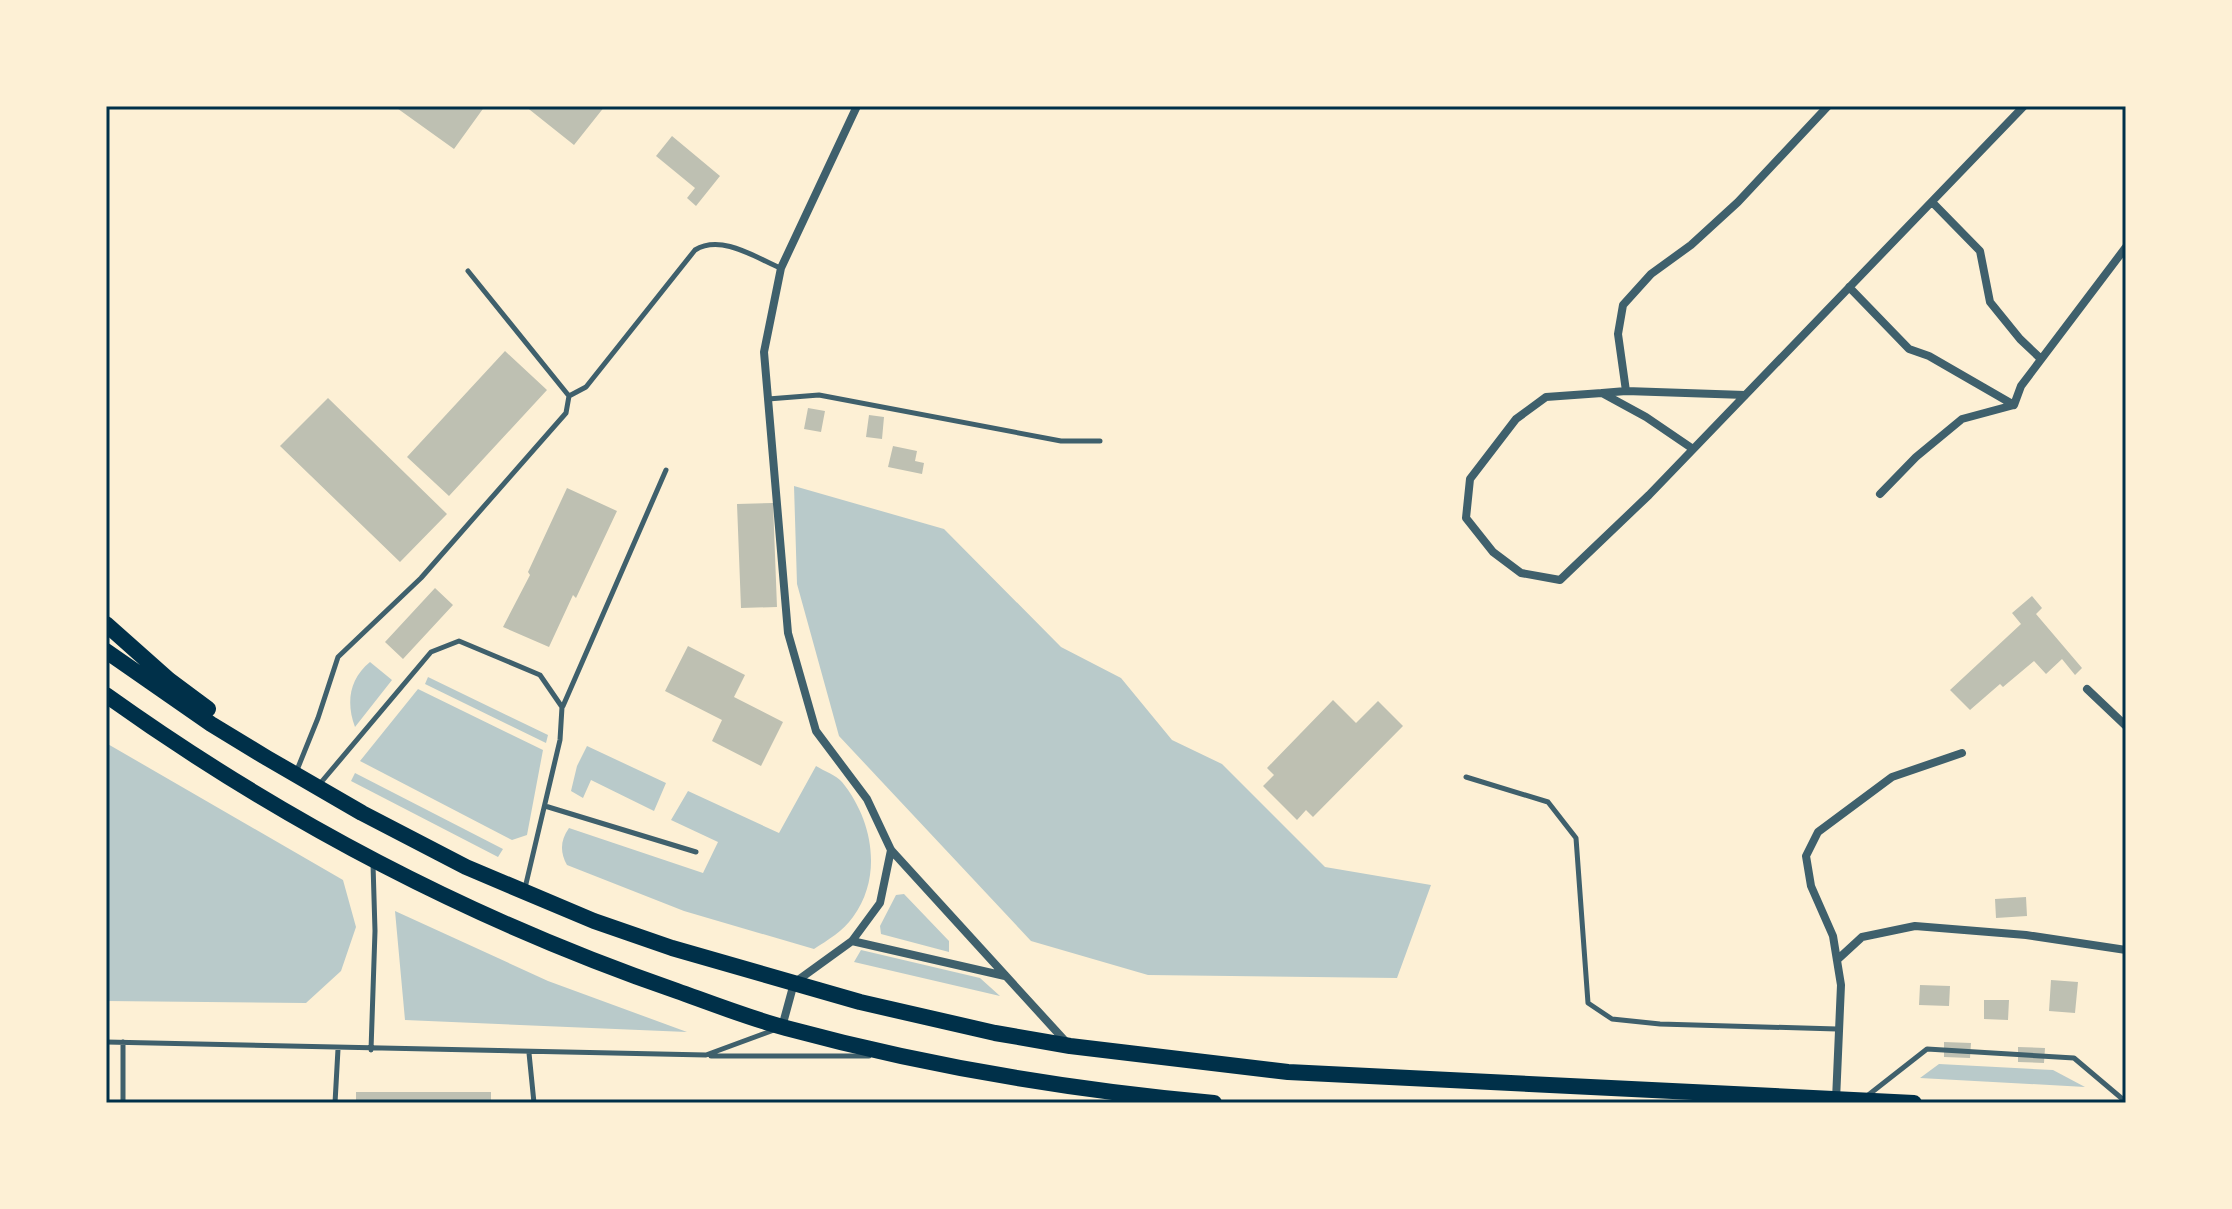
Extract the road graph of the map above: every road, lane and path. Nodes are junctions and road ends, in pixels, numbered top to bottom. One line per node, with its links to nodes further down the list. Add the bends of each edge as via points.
1 (857, 106): 6 (street)
2 (1828, 106): 10 (street, via 1738,202 1651,274 1623,305 1618,334)
3 (2024, 106): 4 (street)
4 (1932, 202): 8 (street); 9 (street, via 1980,251 1990,302)
5 (2126, 247): 9 (street)
6 (781, 268): 13 (lane, via 722,244 695,250 586,387); 14 (street, via 764,352)
7 (468, 271): 13 (lane)
8 (1849, 287): 12 (street); 15 (street, via 1909,349)
9 (2041, 359): 15 (street)
10 (1626, 391): 11 (street); 12 (street)
11 (1602, 393): 17 (street); 17 (street, via 1546,397 1516,419 1470,479 1466,518 1493,552 1521,573 1560,580)
12 (1745, 395): 17 (street)
13 (569, 396): 29 (lane, via 566,413 421,578 338,657)
14 (768, 399): 16 (lane, via 819,395 1061,441); 33 (street, via 788,633 816,731 867,799)
15 (2014, 405): 19 (street, via 1962,419)
16 (1100, 441)
17 (1693, 449)
18 (666, 470): 24 (lane)
19 (1880, 494)
20 (106, 624): 29 (highway, via 169,680)
21 (106, 651): 29 (highway)
22 (2087, 689): 26 (street)
23 (106, 695): 28 (highway)
24 (562, 707): 31 (lane, via 540,675 459,641 431,652); 32 (lane)
25 (106, 709): 28 (highway)
26 (2126, 726)
27 (1962, 753): 39 (street, via 1892,777 1818,832 1806,856)
28 (206, 762): 35 (highway)
29 (295, 775): 31 (highway)
30 (1466, 777): 43 (lane, via 1548,802 1576,838 1588,1003 1612,1019)
31 (318, 787): 36 (highway)
32 (545, 806): 34 (lane); 36 (lane)
33 (891, 850): 37 (street, via 880,903); 40 (street)
34 (696, 852)
35 (372, 859): 42 (highway, via 531,936); 48 (lane)
36 (524, 893): 41 (highway, via 646,939)
37 (852, 941): 40 (street); 41 (street)
38 (2126, 950): 39 (street, via 1915,926 1862,937)
39 (1837, 960): 43 (street)
40 (1006, 976): 46 (street)
41 (794, 983): 42 (street); 46 (highway, via 922,1017)
42 (782, 1027): 50 (lane); 51 (highway)
43 (1837, 1029): 52 (street)
44 (106, 1042): 45 (lane)
45 (123, 1042): 47 (lane); 55 (lane)
46 (1070, 1046): 52 (highway, via 1288,1072)
47 (338, 1049): 48 (lane); 56 (lane)
48 (371, 1050): 49 (lane)
49 (529, 1053): 50 (lane); 57 (lane)
50 (706, 1055): 51 (lane)
51 (901, 1056): 58 (highway, via 1036,1081)
52 (1836, 1100): 53 (highway)
53 (1859, 1101): 54 (lane, via 1927,1049 2074,1058); 59 (highway)
54 (2126, 1102)
55 (123, 1103)
56 (335, 1103)
57 (534, 1103)
58 (1214, 1103)
59 (1914, 1103)

